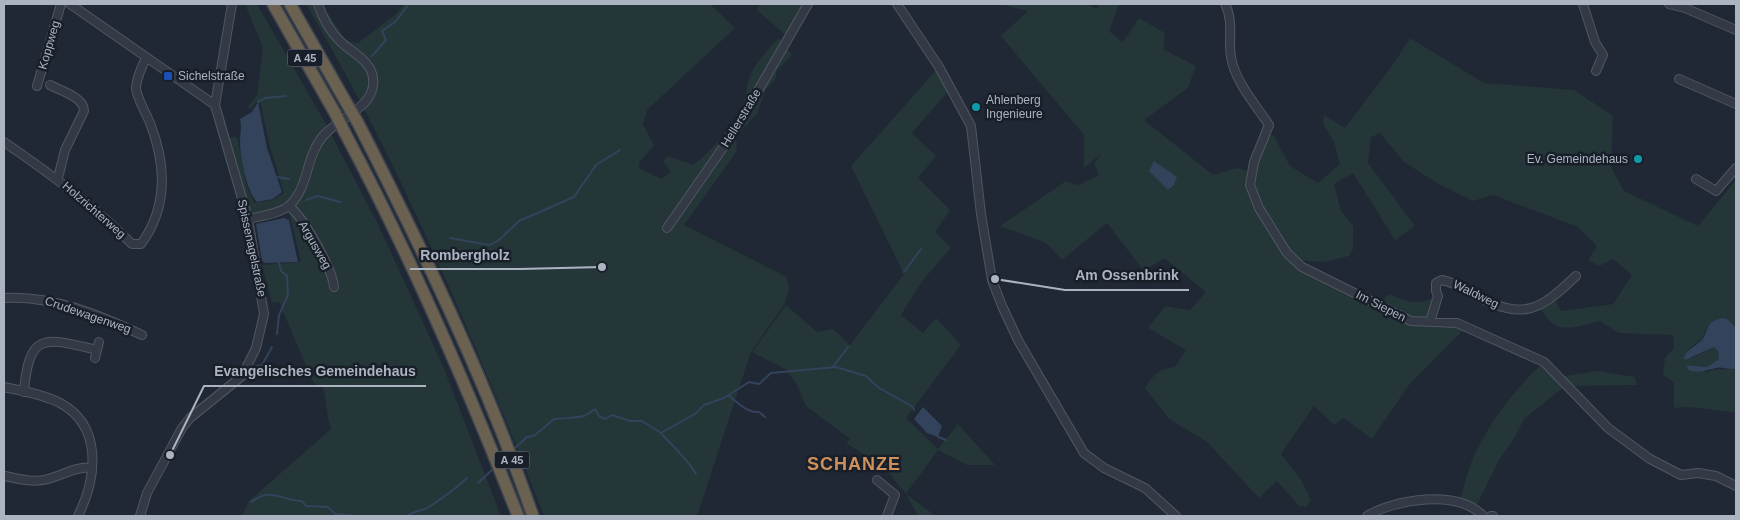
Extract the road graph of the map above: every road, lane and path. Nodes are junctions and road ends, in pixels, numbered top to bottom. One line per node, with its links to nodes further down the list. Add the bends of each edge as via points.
1 (61, 4): 16 (street, Koppweg)
2 (70, 4): 13 (street)
3 (232, 4): 19 (street, Spissenagelstraße)
4 (273, 4): 40 (highway, A 45, bridge, via 335,113 415,272)
5 (290, 4): 39 (highway, A 45, bridge, via 358,123 448,307)
6 (318, 4): 24 (street, via 334,35 370,67 374,83 368,100 321,138 303,186)
7 (808, 4): 26 (street, Hellerstraße, via 736,129)
8 (897, 4): 44 (street, via 939,67 971,126 991,273 1019,342 1084,453 1104,468 1145,488)
9 (1225, 4): 30 (street, Im Siepen, via 1229,13 1230,50 1235,70 1269,125 1254,162 1250,185 1259,208 1287,253 1309,272 1410,321)
10 (1582, 4): 14 (street, via 1603,55)
11 (1669, 4): 12 (street)
12 (1736, 30)
13 (146, 58): 19 (street); 22 (street, Holzrichterweg, via 136,88 153,130 163,191 146,237 140,244 132,244)
14 (1596, 71)
15 (1679, 79): 18 (street)
16 (37, 86)
17 (50, 86): 22 (street, Holzrichterweg, via 84,105 65,150)
18 (1736, 104)
19 (215, 105): 25 (street, Spissenagelstraße)
20 (4, 142): 22 (street, Holzrichterweg)
21 (1736, 168): 23 (street, via 1716,191)
22 (58, 178)
23 (1696, 179)
24 (289, 206): 25 (street); 28 (street, Argusweg, via 303,222 333,276)
25 (248, 219): 42 (street, Spissenagelstraße, via 264,306 256,348 242,376 182,428 148,493)
26 (667, 228)
27 (1576, 276): 30 (street, Waldweg, via 1544,304 1522,310 1492,304 1442,280 1436,282 1438,296)
28 (334, 287)
29 (4, 298): 31 (street, Crudewagenweg, via 52,301)
30 (1430, 322): 38 (street, Im Siepen, via 1457,322 1544,362 1608,428 1665,469 1681,475 1716,476)
31 (142, 335)
32 (97, 350): 34 (street, via 59,341 42,344 34,350 26,366)
33 (4, 388): 34 (street)
34 (24, 392): 35 (street, via 60,403 79,418 92,441)
35 (92, 467): 36 (street, via 77,468 38,481); 41 (street, via 85,503)
36 (5, 476)
37 (877, 480): 43 (street, via 895,495)
38 (1736, 486)
39 (532, 512)
40 (517, 514)
41 (78, 516)
42 (140, 516)
43 (887, 516)
44 (1176, 516)
45 (1367, 516): 46 (street, via 1380,508 1424,500 1455,503)
46 (1483, 516)

